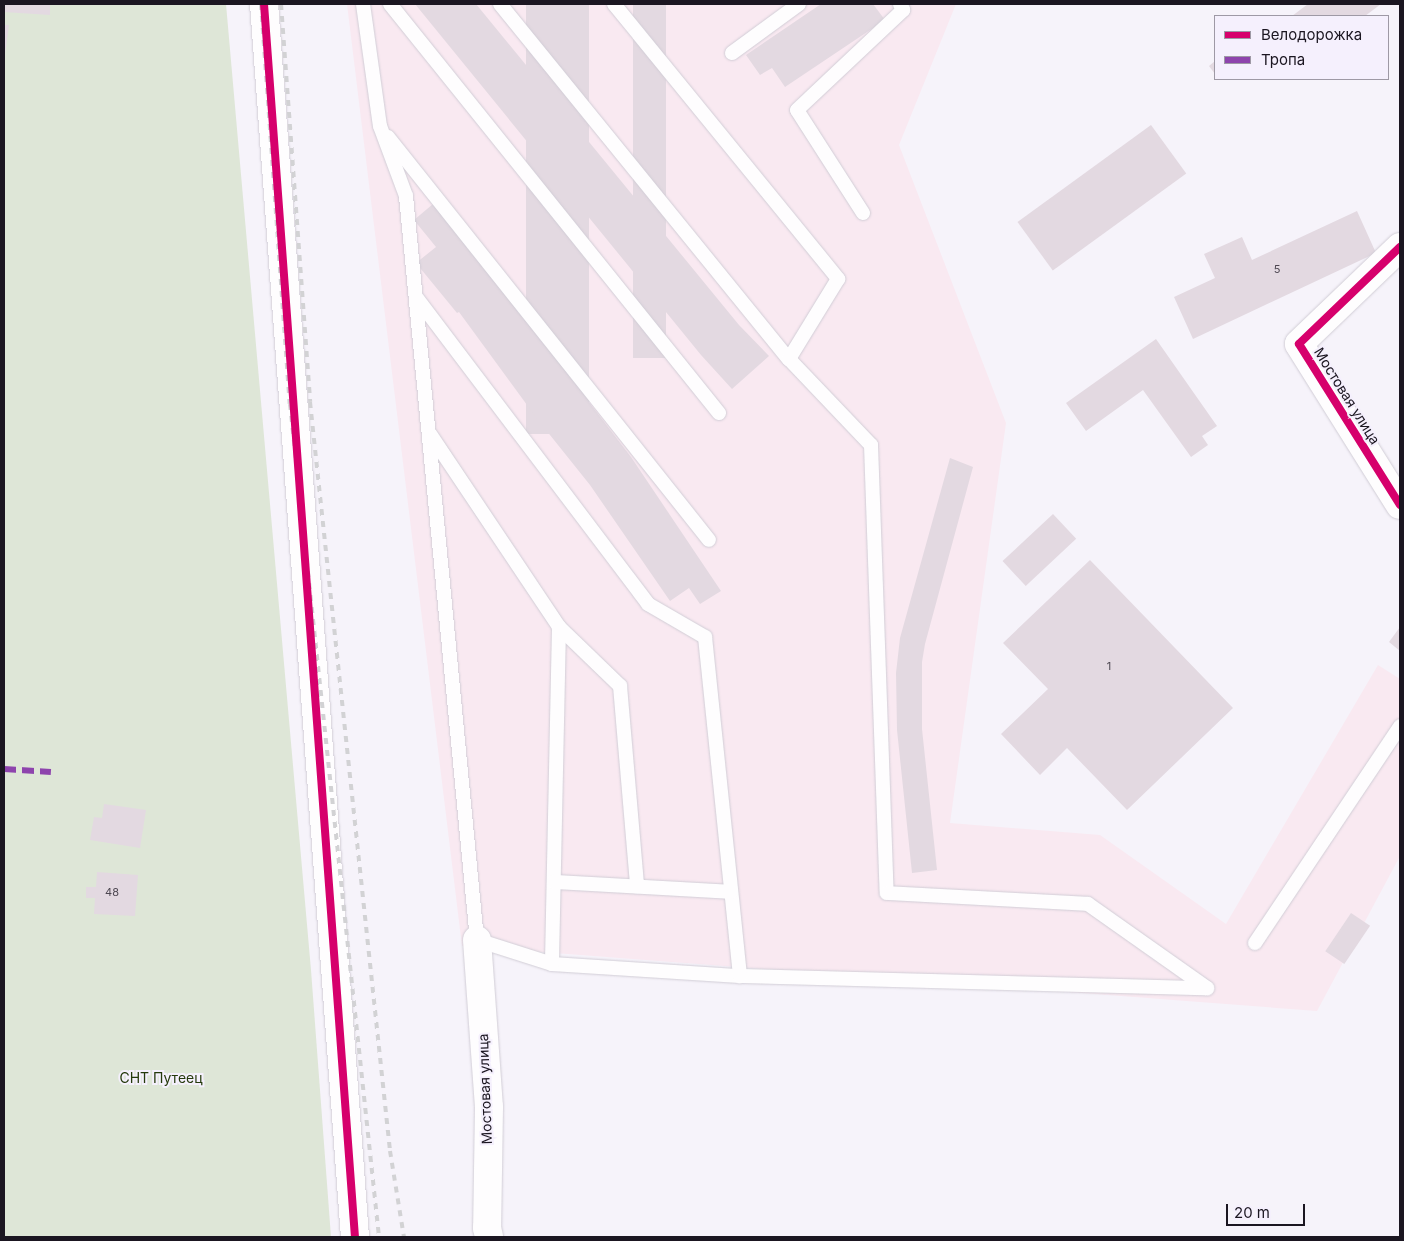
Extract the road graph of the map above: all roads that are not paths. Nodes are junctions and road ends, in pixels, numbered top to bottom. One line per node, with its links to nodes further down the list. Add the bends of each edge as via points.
1 (264, 4): 27 (street)
2 (363, 4): 9 (lane)
3 (390, 4): 14 (lane)
4 (500, 4): 13 (lane)
5 (614, 4): 13 (lane, via 838,279)
6 (799, 4): 8 (lane)
7 (900, 4): 10 (lane, via 903,10 798,110)
8 (732, 53)
9 (380, 126): 12 (lane, via 406,196); 17 (lane)
10 (863, 213)
11 (1400, 247): 16 (street, Мостовая улица, via 1299,344)
12 (415, 296): 15 (lane); 22 (lane, via 648,604 705,637)
13 (789, 359): 26 (lane, via 872,444 887,893 1088,904 1207,988)
14 (719, 413)
15 (428, 432): 18 (lane); 23 (lane)
16 (1400, 505)
17 (709, 540)
18 (559, 627): 20 (lane); 21 (lane, via 620,686)
19 (1400, 726): 24 (lane)
20 (554, 882): 21 (lane); 25 (lane)
21 (637, 886): 22 (lane)
22 (731, 892): 26 (lane)
23 (478, 940): 25 (lane); 28 (street, Мостовая улица, via 488,1107 486,1228)
24 (1255, 944)
25 (552, 964): 26 (lane)
26 (740, 976)
27 (355, 1237)
28 (489, 1237)

